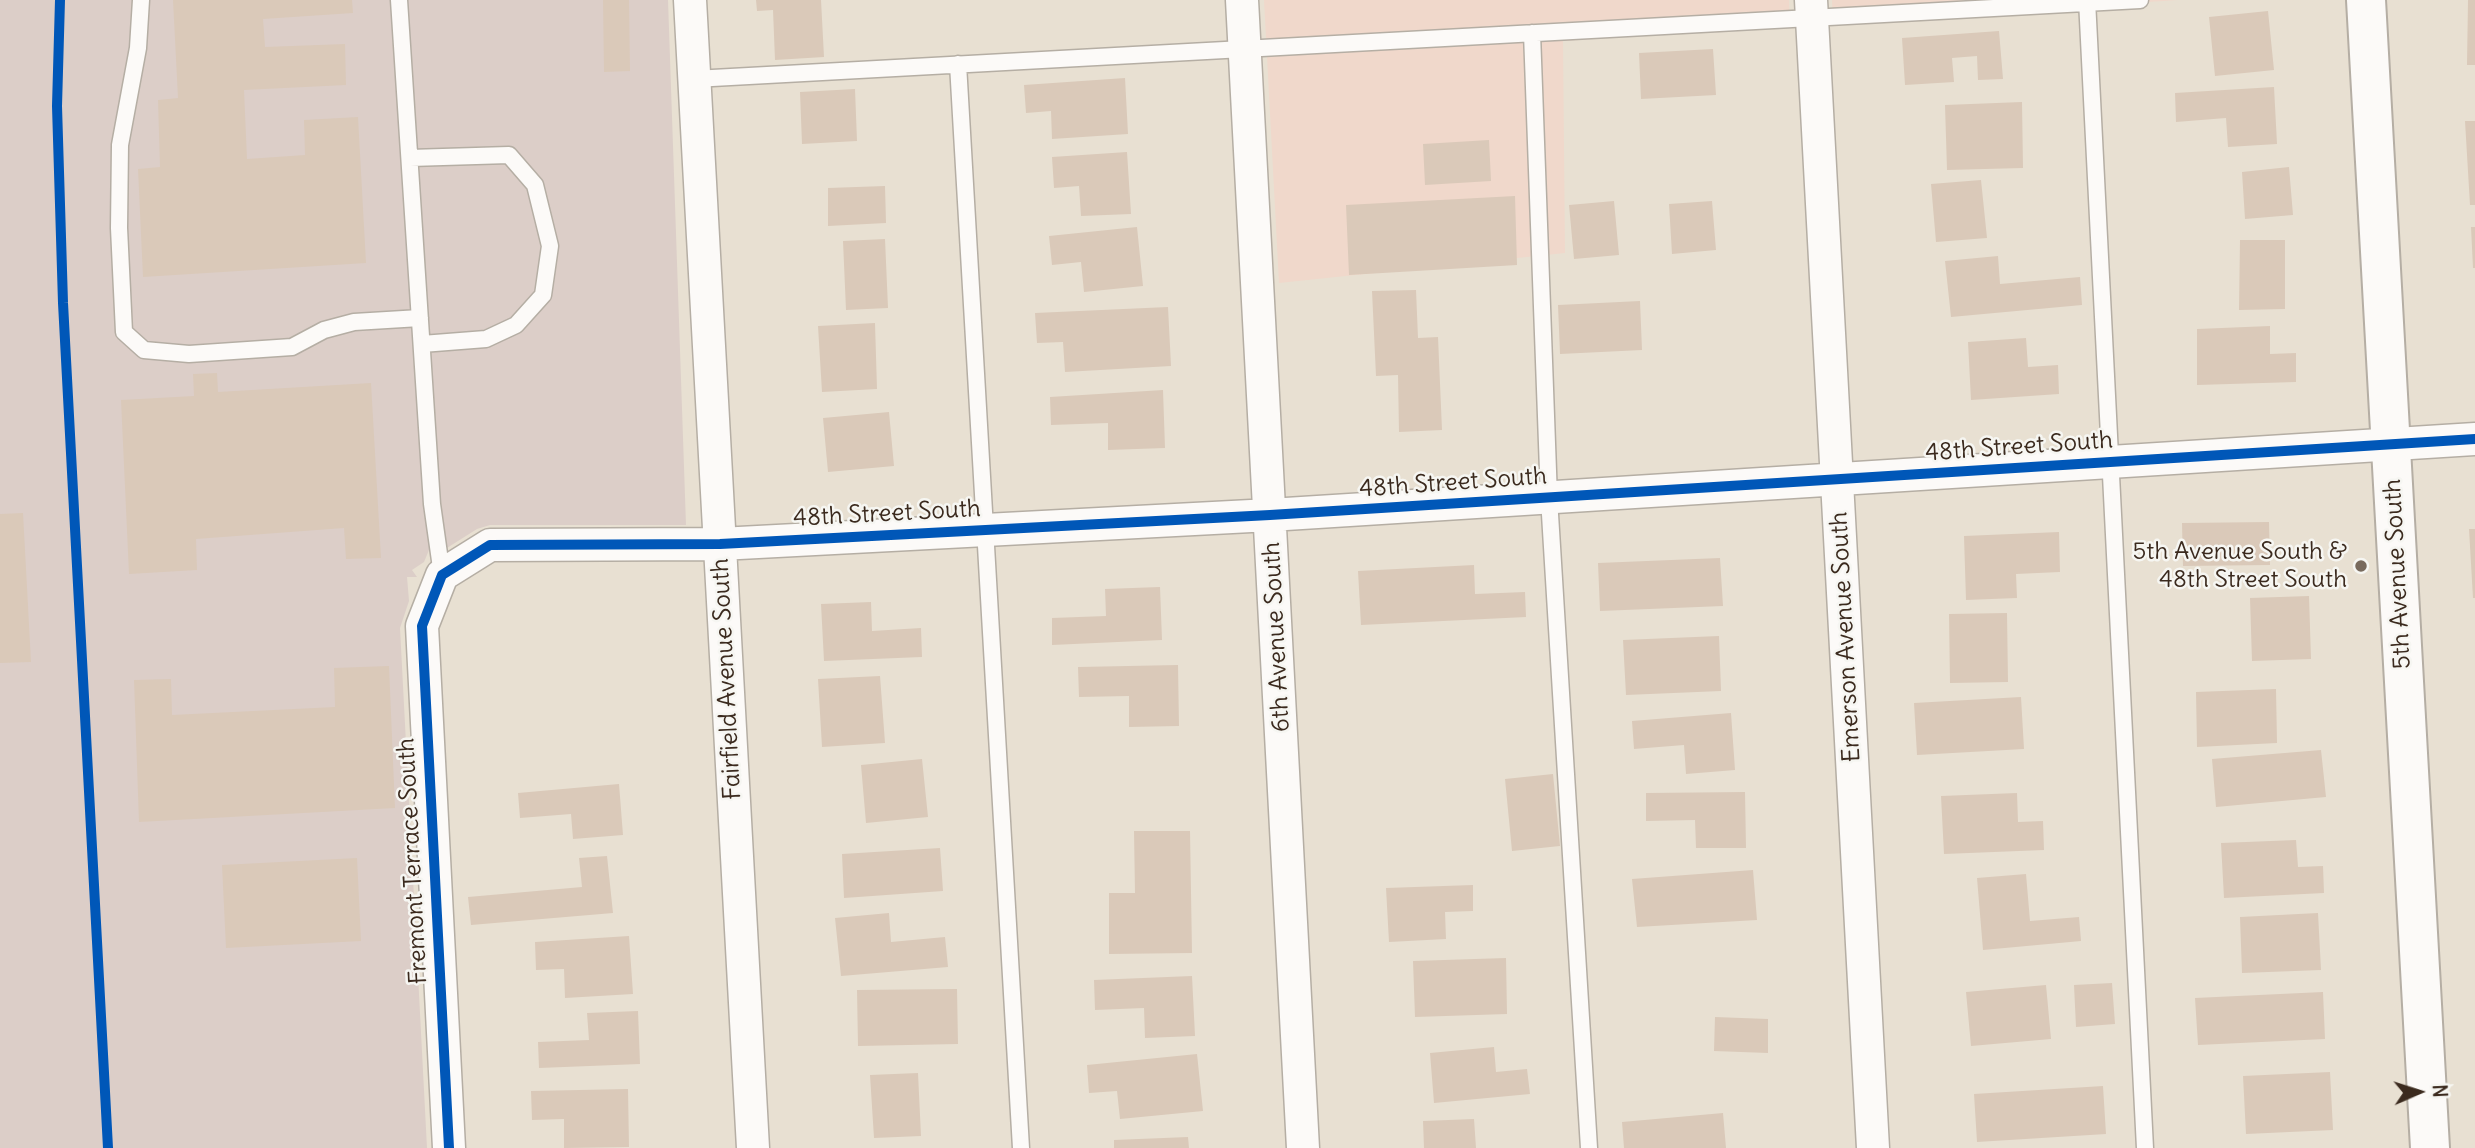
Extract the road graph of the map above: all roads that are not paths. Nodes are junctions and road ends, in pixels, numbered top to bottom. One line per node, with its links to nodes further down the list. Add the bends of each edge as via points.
1 (141, 0): 14 (lane, via 138,48 120,145 124,332 144,350 189,354 292,347 324,330 354,322)
2 (399, 0): 13 (lane)
3 (690, 0): 12 (street, Fairfield Avenue South)
4 (1242, 0): 10 (street, 6th Avenue South)
5 (2140, 0): 7 (lane)
6 (2366, 0): 17 (street, 5th Avenue South)
7 (2087, 2): 8 (lane); 18 (lane)
8 (1812, 10): 9 (lane); 19 (street, Emerson Avenue South)
9 (1532, 33): 10 (lane); 20 (lane)
10 (1245, 47): 11 (lane); 21 (street, 6th Avenue South)
11 (958, 64): 12 (lane); 22 (lane)
12 (694, 79): 23 (street, Fairfield Avenue South)
13 (410, 158): 14 (lane); 15 (lane, via 509,155 535,185 550,246 543,295 516,325 486,339)
14 (421, 317): 15 (lane)
15 (422, 344): 24 (lane, via 432,504)
16 (2475, 439): 17 (street, 48th Street South)
17 (2391, 444): 18 (street, 48th Street South); 32 (street, 5th Avenue South)
18 (2109, 463): 19 (street, 48th Street South); 31 (lane)
19 (1837, 480): 20 (street, 48th Street South); 30 (street, Emerson Avenue South)
20 (1549, 498): 21 (street, 48th Street South); 29 (lane)
21 (1270, 515): 22 (street, 48th Street South); 28 (street, 6th Avenue South)
22 (985, 530): 23 (street, 48th Street South); 27 (lane)
23 (720, 544): 24 (street, 48th Street South, via 490,545); 26 (street, Fairfield Avenue South)
24 (442, 575): 25 (street, Fremont Terrace South, via 422,626)
25 (449, 1148)
26 (753, 1148)
27 (1021, 1148)
28 (1303, 1148)
29 (1590, 1148)
30 (1873, 1148)
31 (2145, 1148)
32 (2430, 1148)

